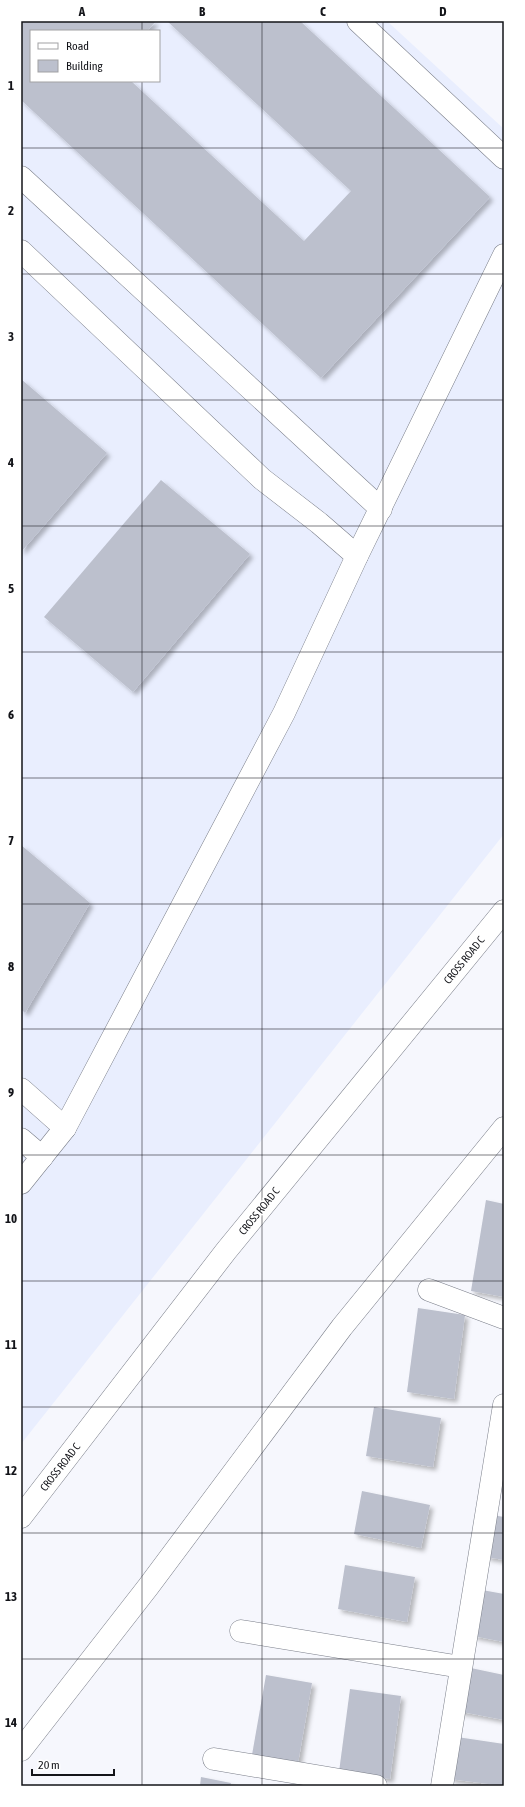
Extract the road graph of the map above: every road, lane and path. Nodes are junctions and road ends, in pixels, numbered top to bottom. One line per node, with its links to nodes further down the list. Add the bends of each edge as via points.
1 (358, 21): 2 (street)
2 (504, 158)
3 (21, 177): 6 (street)
4 (21, 251): 7 (street, via 262,479)
5 (504, 255): 6 (street)
6 (381, 509): 7 (street)
7 (357, 556): 10 (street, via 284,713)
8 (504, 911): 18 (street, CROSS ROAD C, via 226,1251)
9 (21, 1088): 10 (street)
10 (65, 1128): 13 (street)
11 (504, 1128): 21 (street, via 342,1327 148,1587)
12 (21, 1139): 13 (street)
13 (42, 1157): 14 (street)
14 (21, 1183)
15 (429, 1290): 16 (street)
16 (504, 1318)
17 (504, 1405): 20 (street)
18 (21, 1517)
19 (241, 1631): 20 (street)
20 (461, 1667): 24 (street)
21 (21, 1750)
22 (214, 1759): 23 (street)
23 (376, 1786)
24 (442, 1786)

